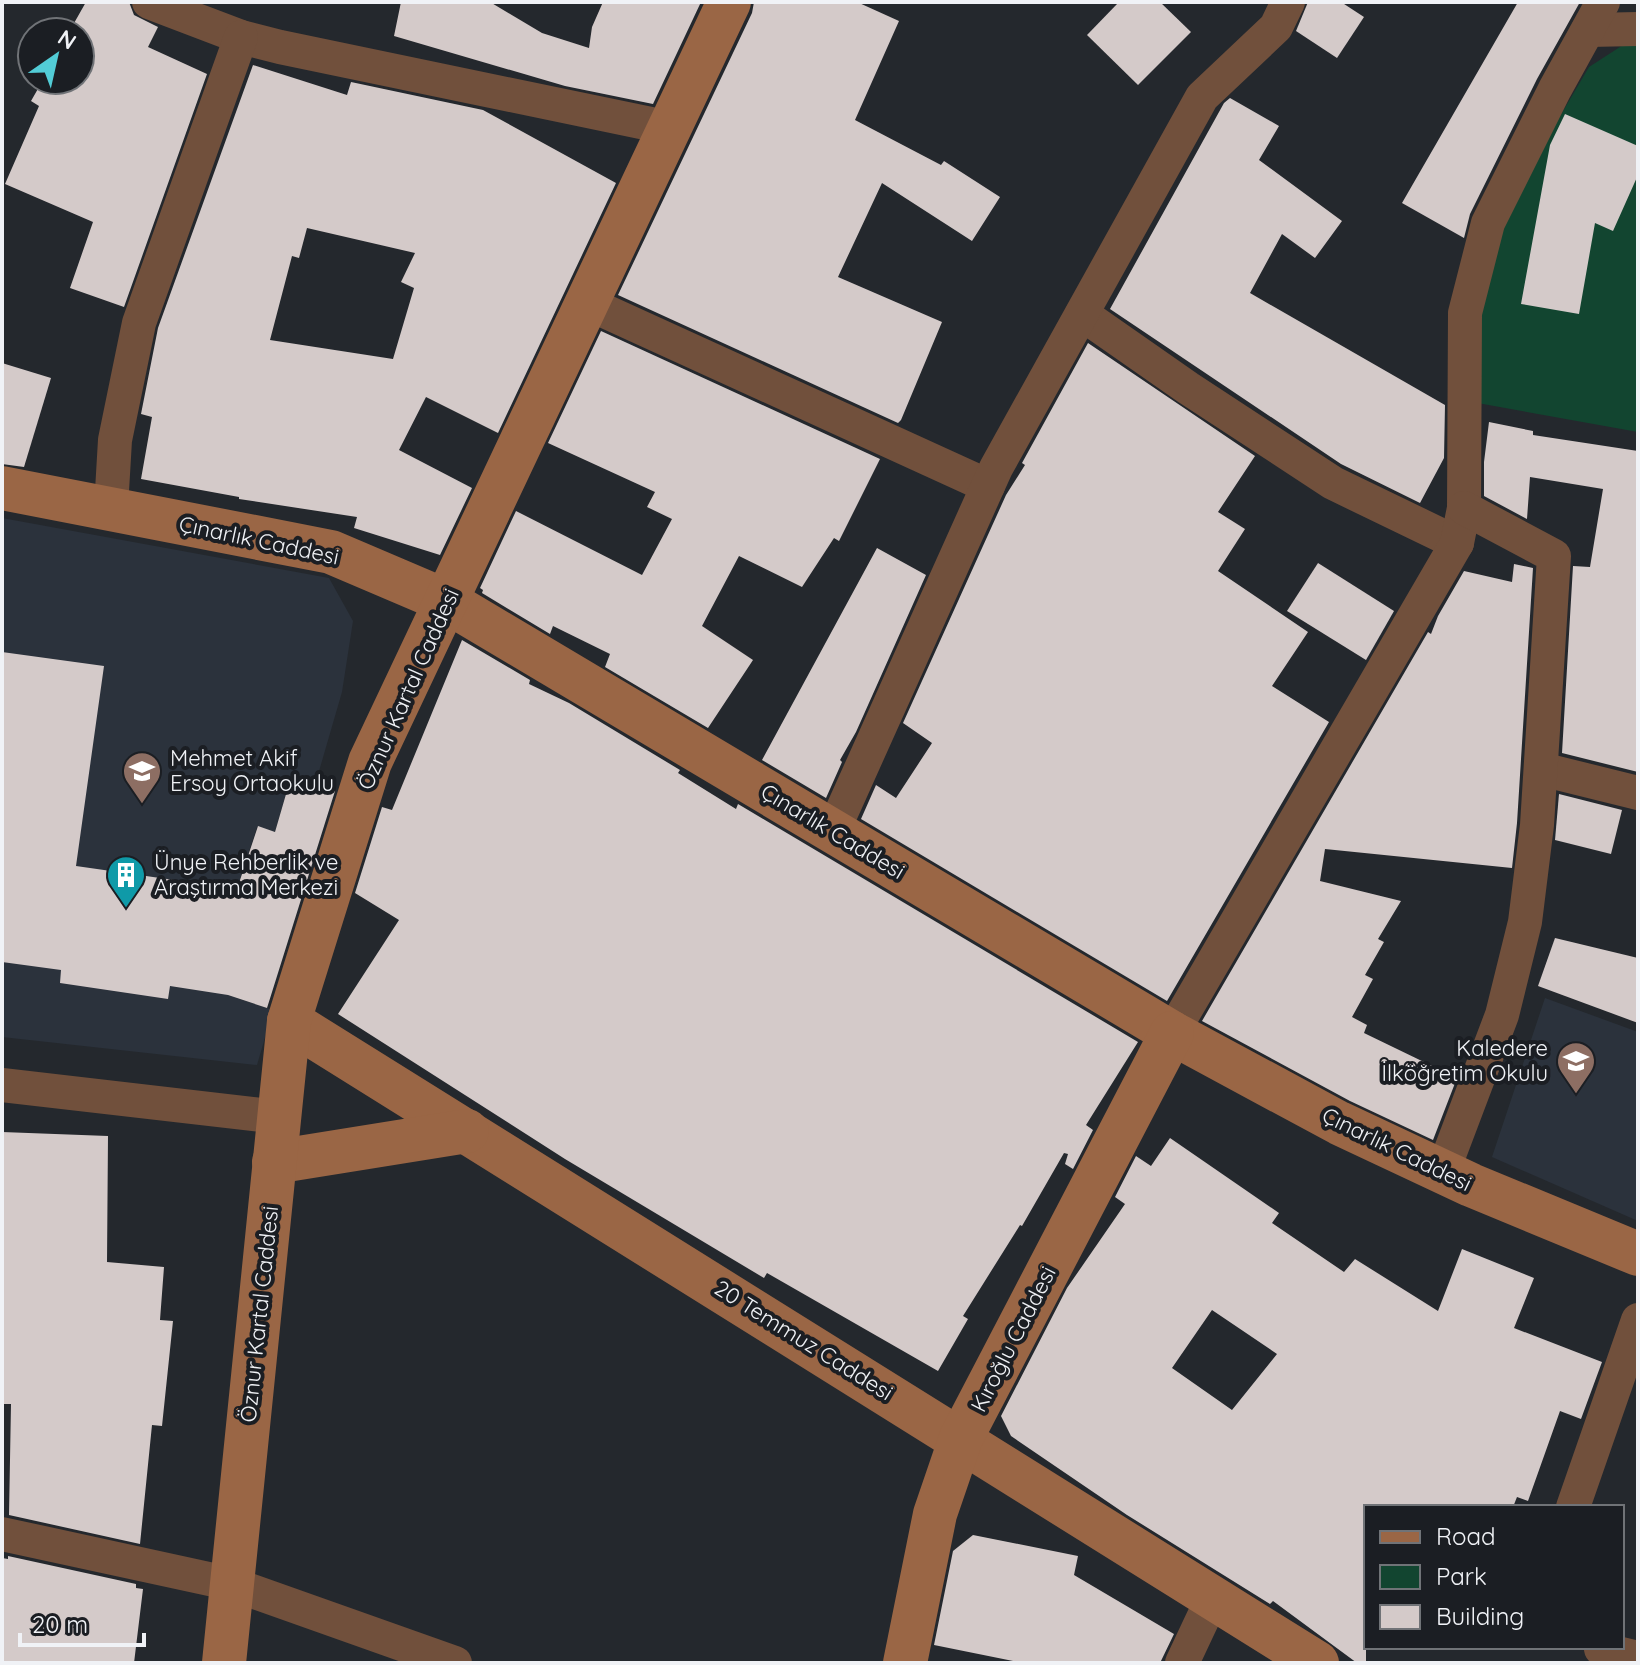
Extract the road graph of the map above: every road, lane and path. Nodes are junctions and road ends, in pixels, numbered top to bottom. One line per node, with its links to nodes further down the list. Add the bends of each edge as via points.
1 (149, 2): 6 (street)
2 (729, 2): 7 (street, Öznur Kartal Caddesi)
3 (1288, 2): 9 (street, via 1276,27 1202,97)
4 (1596, 16): 5 (street); 13 (street, via 1488,223 1465,313)
5 (1638, 29)
6 (241, 37): 7 (street); 12 (street, via 139,323 115,440)
7 (670, 128): 8 (street, Öznur Kartal Caddesi)
8 (587, 303): 10 (street); 15 (street, Öznur Kartal Caddesi)
9 (1082, 314): 10 (street); 14 (street, via 1333,483)
10 (988, 486): 18 (street)
11 (2, 488): 12 (street, Çınarlık Caddesi)
12 (111, 508): 15 (street, Çınarlık Caddesi, via 331,552)
13 (1464, 508): 14 (street); 16 (street, via 1554,556)
14 (1457, 543): 20 (street)
15 (446, 601): 18 (street, Çınarlık Caddesi); 19 (street, Öznur Kartal Caddesi, via 370,762)
16 (1541, 769): 17 (street); 25 (street, via 1525,922 1502,1015)
17 (1638, 793)
18 (833, 831): 20 (street, Çınarlık Caddesi)
19 (289, 1021): 22 (street, Öznur Kartal Caddesi); 23 (street, 20 Temmuz Caddesi)
20 (1172, 1033): 25 (street, Çınarlık Caddesi, via 1339,1123); 28 (street, Kıroğlu Caddesi)
21 (2, 1085): 22 (street)
22 (279, 1117): 24 (street, Öznur Kartal Caddesi)
23 (467, 1131): 24 (street); 28 (street, 20 Temmuz Caddesi)
24 (274, 1162): 31 (street, Öznur Kartal Caddesi)
25 (1443, 1171): 26 (street, Çınarlık Caddesi)
26 (1638, 1254)
27 (1638, 1320): 29 (street)
28 (961, 1438): 32 (street, 20 Temmuz Caddesi); 37 (street, Kıroğlu Caddesi, via 935,1514)
29 (1574, 1505)
30 (2, 1534): 31 (street)
31 (232, 1584): 35 (street, Öznur Kartal Caddesi); 36 (street)
32 (1213, 1597): 38 (street); 39 (street, 20 Temmuz Caddesi)
33 (1598, 1653): 34 (street)
34 (1638, 1658)
35 (224, 1663)
36 (455, 1663)
37 (905, 1663)
38 (1182, 1663)
39 (1317, 1663)

